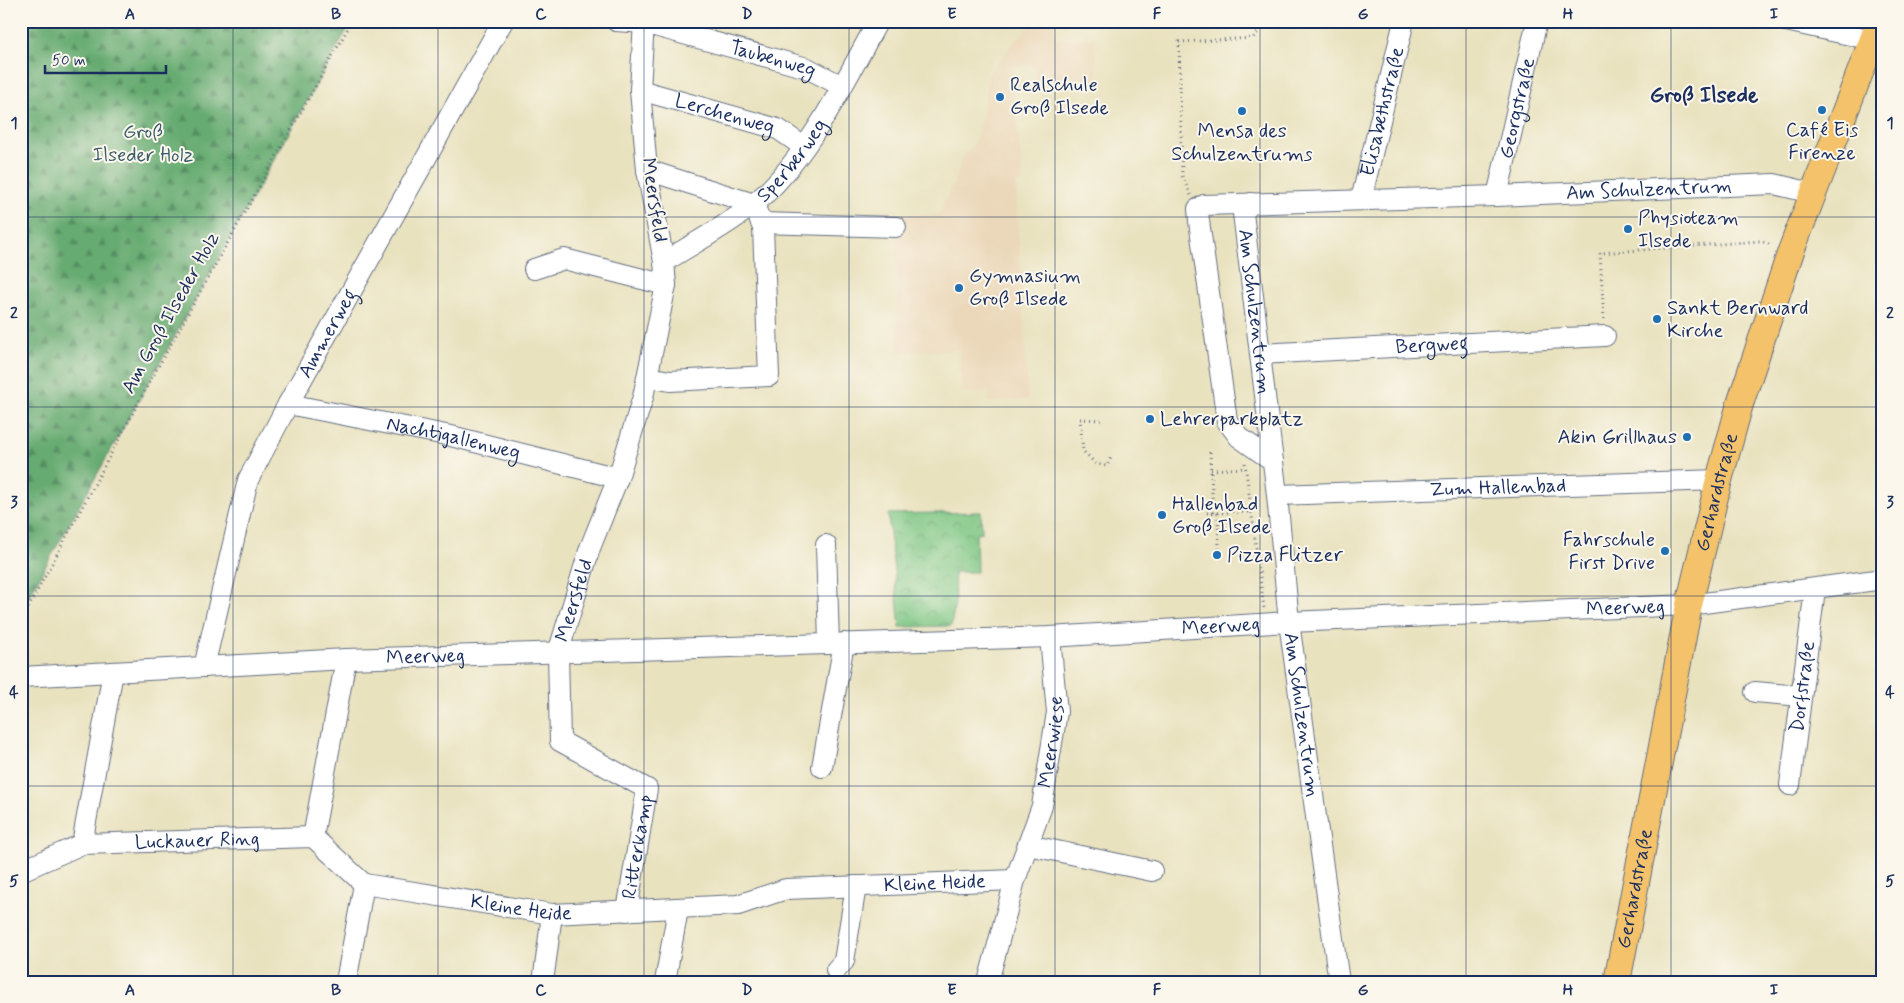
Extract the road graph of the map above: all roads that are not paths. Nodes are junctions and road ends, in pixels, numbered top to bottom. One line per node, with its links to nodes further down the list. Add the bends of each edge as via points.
1 (503, 21): 26 (street, Ammerweg)
2 (616, 21): 7 (street)
3 (878, 21): 9 (street, Sperberweg)
4 (1404, 21): 15 (street, Elisabethstraße)
5 (1537, 21): 14 (street, Georgstraße)
6 (1786, 21): 8 (street)
7 (644, 22): 9 (street, Taubenweg, via 807,68); 10 (street, Meersfeld)
8 (1879, 35): 13 (main road, Gerhardstraße)
9 (842, 86): 11 (street, Sperberweg)
10 (640, 90): 11 (street, Lerchenweg, via 778,130); 12 (street, Meersfeld)
11 (804, 147): 17 (street, Sperberweg)
12 (647, 170): 17 (street); 20 (street, Meersfeld)
13 (1812, 193): 14 (street, Am Schulzentrum, via 1774,184); 29 (main road, Gerhardstraße, via 1740,404)
14 (1496, 196): 15 (street, Am Schulzentrum)
15 (1361, 200): 16 (street, Am Schulzentrum)
16 (1251, 203): 24 (street, Am Schulzentrum, via 1243,214); 27 (street, via 1204,205 1198,209 1227,421 1239,437)
17 (754, 204): 18 (street); 20 (street, Sperberweg)
18 (761, 223): 19 (street); 25 (street, via 769,376 670,381)
19 (896, 227)
20 (664, 262): 22 (street, Meersfeld)
21 (534, 270): 22 (street, via 564,259)
22 (666, 285): 25 (street, Meersfeld)
23 (1605, 336): 24 (street, Bergweg)
24 (1260, 354): 27 (street, Am Schulzentrum)
25 (648, 377): 28 (street, Meersfeld)
26 (288, 404): 28 (street, Nachtigallenweg, via 451,436); 40 (street, Ammerweg, via 248,480)
27 (1273, 461): 30 (street, Am Schulzentrum)
28 (618, 478): 38 (street, Meersfeld, via 590,548)
29 (1719, 480): 30 (street, Zum Hallenbad); 34 (main road, Gerhardstraße)
30 (1277, 495): 35 (street, Am Schulzentrum)
31 (826, 545): 37 (street)
32 (1882, 580): 33 (street)
33 (1815, 589): 34 (street); 44 (street, Dorfstraße)
34 (1688, 605): 35 (street, Meerweg); 64 (main road, Gerhardstraße)
35 (1289, 622): 36 (street, Meerweg); 63 (street, Am Schulzentrum)
36 (1050, 637): 37 (street, Meerweg); 49 (street, Meerwiese, via 1057,712 1042,806)
37 (837, 644): 38 (street, Meerweg); 45 (street)
38 (558, 653): 39 (street, Meerweg); 56 (street, Ritterkamp, via 560,741 647,789)
39 (346, 659): 40 (street, Meerweg); 47 (street)
40 (204, 667): 41 (street, Meerweg)
41 (113, 672): 42 (street, Meerweg); 48 (street)
42 (21, 677)
43 (1755, 692): 44 (street)
44 (1801, 696): 46 (street, Dorfstraße)
45 (822, 767)
46 (1790, 785)
47 (313, 837): 48 (street, Luckauer Ring); 53 (street)
48 (82, 844): 50 (street, Luckauer Ring)
49 (1028, 845): 51 (street); 52 (street, Meerwiese)
50 (21, 871)
51 (1152, 871)
52 (1014, 880): 54 (street, Kleine Heide); 62 (street, Meerwiese)
53 (364, 884): 57 (street, Kleine Heide); 59 (street)
54 (856, 886): 55 (street, Kleine Heide, via 786,889 738,905); 58 (street, Kleine Heide, via 844,961)
55 (678, 909): 56 (street, Kleine Heide); 61 (street)
56 (627, 911): 57 (street, Kleine Heide)
57 (552, 914): 60 (street)
58 (836, 970)
59 (346, 982)
60 (543, 982)
61 (665, 982)
62 (988, 982)
63 (1339, 982)
64 (1617, 982)

